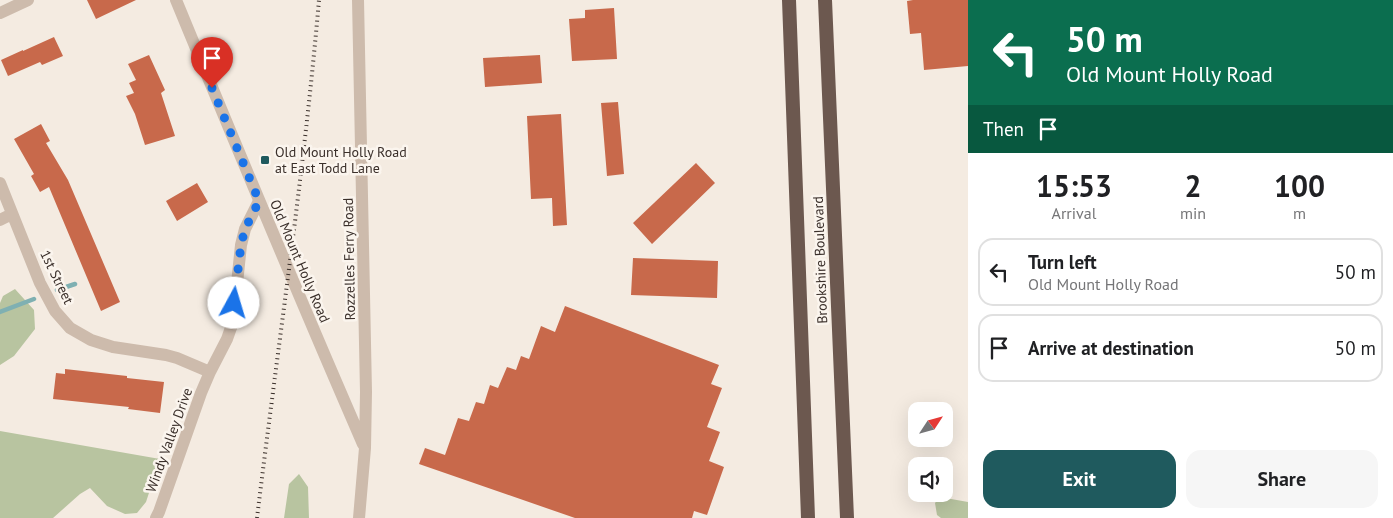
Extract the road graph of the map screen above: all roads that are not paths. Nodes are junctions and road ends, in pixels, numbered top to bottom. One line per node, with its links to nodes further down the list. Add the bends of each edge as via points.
1 (28, 0): 6 (street)
2 (176, 0): 8 (street, Old Mount Holly Road)
3 (358, 0): 12 (street, Rozzelles Ferry Road)
4 (789, 0): 15 (highway, Brookshire Boulevard)
5 (825, 0): 16 (highway, Brookshire Boulevard)
6 (0, 13)
7 (0, 183): 9 (street, 1st Street)
8 (259, 201): 11 (street, Windy Valley Drive, via 241,245 232,322); 12 (street, Old Mount Holly Road)
9 (12, 214): 10 (street); 11 (street, 1st Street, via 47,298 70,328 113,347 177,358)
10 (0, 220)
11 (210, 372): 13 (street, Windy Valley Drive)
12 (365, 448): 14 (street, Rozzelles Ferry Road)
13 (156, 518)
14 (359, 518)
15 (808, 518)
16 (847, 518)

